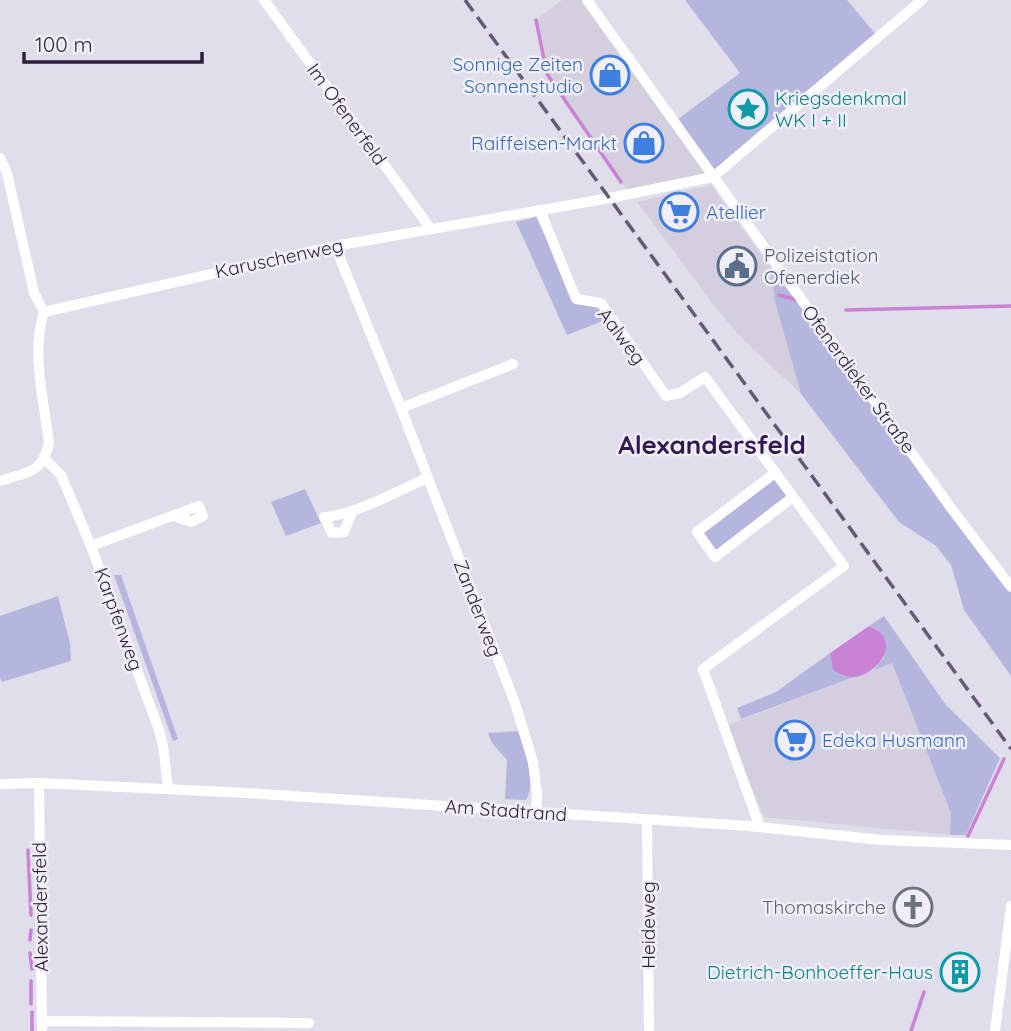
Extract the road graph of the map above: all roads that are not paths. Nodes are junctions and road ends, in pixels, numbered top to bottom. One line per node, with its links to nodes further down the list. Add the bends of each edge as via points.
1 (264, 0): 7 (street, Im Ofenerfeld)
2 (587, 0): 5 (street, Ofenerdieker Straße)
3 (922, 0): 5 (street)
4 (0, 158): 9 (street, via 34,293)
5 (713, 177): 6 (street, Karuschenweg); 20 (street, Ofenerdieker Straße)
6 (540, 210): 7 (street, Karuschenweg); 13 (street, Aalweg, via 576,299 601,303 666,396 680,394 705,377)
7 (431, 229): 8 (street, Karuschenweg)
8 (335, 246): 9 (street, Karuschenweg); 11 (street, Zanderweg)
9 (44, 312): 12 (street, via 38,344 49,443)
10 (513, 364): 11 (street)
11 (401, 408): 14 (street, Zanderweg)
12 (46, 459): 15 (street, via 34,470); 19 (street, Karpfenweg, via 61,475)
13 (775, 473): 16 (street); 16 (street, via 697,532 715,556)
14 (427, 478): 17 (street); 24 (street, Zanderweg, via 524,729 533,762)
15 (0, 481)
16 (793, 497): 26 (street, via 844,566 704,669)
17 (353, 510)
18 (174, 516): 19 (street)
19 (91, 546): 23 (street, Karpfenweg, via 158,727)
20 (1011, 587)
21 (39, 783): 22 (street, Am Stadtrand); 23 (street, Am Stadtrand); 30 (street, Alexandersfeld)
22 (0, 784)
23 (168, 789): 24 (street, Am Stadtrand)
24 (536, 813): 25 (street, Am Stadtrand)
25 (647, 820): 26 (street, Am Stadtrand); 31 (street, Heideweg)
26 (758, 827): 27 (street, Am Stadtrand, via 881,840)
27 (1011, 845)
28 (1011, 906): 32 (street)
29 (309, 1023): 30 (street)
30 (42, 1026)
31 (649, 1031)
32 (995, 1031)

